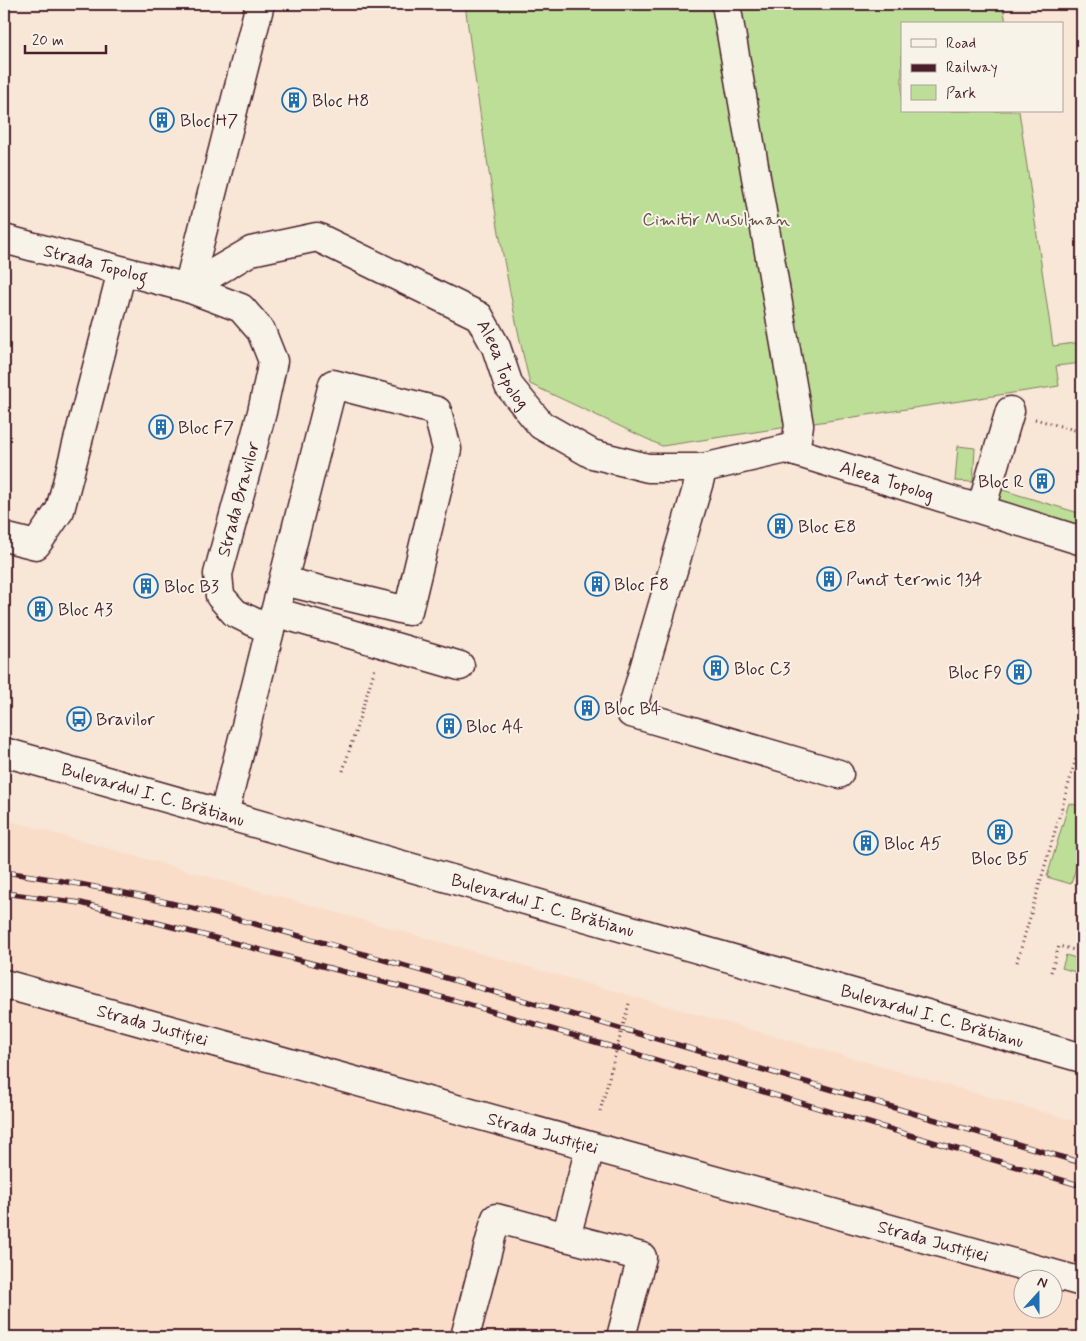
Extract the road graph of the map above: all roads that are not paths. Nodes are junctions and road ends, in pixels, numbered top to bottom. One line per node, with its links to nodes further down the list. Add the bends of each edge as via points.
1 (260, 4): 5 (street)
2 (726, 4): 7 (street, via 799,425)
3 (4, 239): 4 (street, Strada Topolog)
4 (122, 271): 5 (street, Strada Topolog); 10 (street, via 60,510 36,545)
5 (188, 288): 8 (street, Aleea Topolog, via 251,251 318,237 479,316 496,347 509,386 542,425 592,454 648,468); 13 (street, Strada Bravilor, via 241,308 261,331 273,362 218,574 220,596 235,613)
6 (1010, 411): 9 (street)
7 (795, 452): 8 (street, Aleea Topolog, via 786,449); 9 (street, Aleea Topolog)
8 (703, 468): 16 (street, via 630,713)
9 (981, 509): 11 (street, Aleea Topolog)
10 (4, 537)
11 (1082, 541)
12 (283, 580): 12 (street, via 332,384 437,410 447,449 408,611); 13 (street)
13 (272, 621): 14 (street, Strada Bravilor, via 383,644); 17 (street)
14 (460, 666)
15 (4, 752): 17 (street, Bulevardul I. C. Brătianu)
16 (839, 774)
17 (224, 814): 19 (street, Bulevardul I. C. Brătianu)
18 (4, 984): 20 (street, Strada Justiției)
19 (1082, 1058)
20 (590, 1148): 21 (street); 22 (street, Strada Justiției)
21 (566, 1237): 23 (street, via 496,1218); 24 (street, via 642,1257)
22 (1082, 1282)
23 (465, 1337)
24 (621, 1337)

